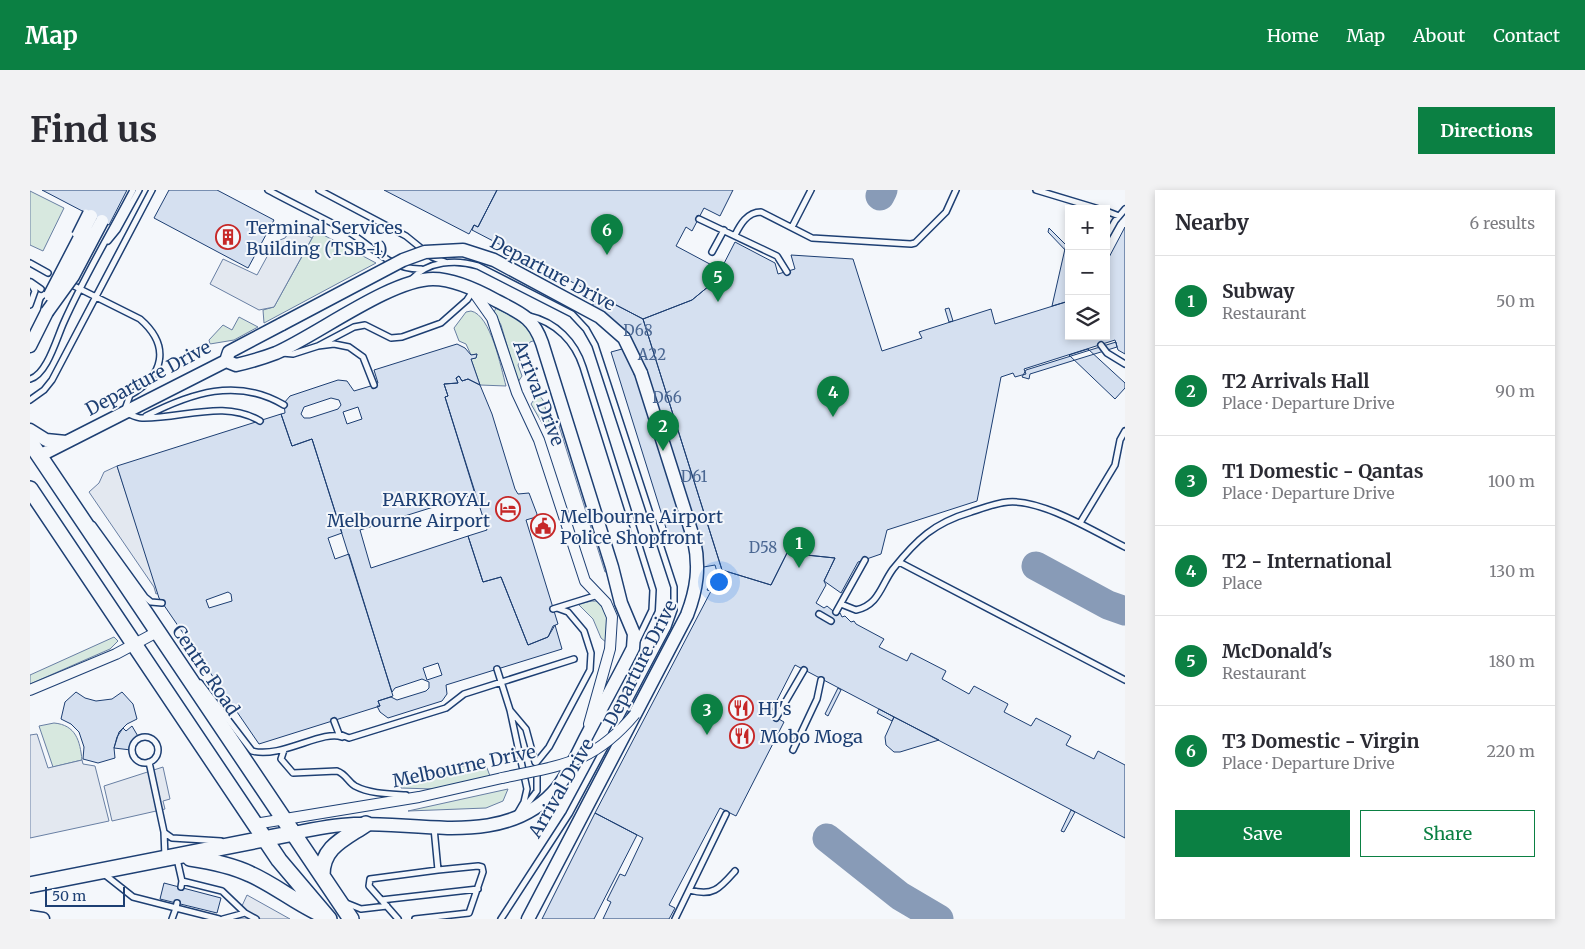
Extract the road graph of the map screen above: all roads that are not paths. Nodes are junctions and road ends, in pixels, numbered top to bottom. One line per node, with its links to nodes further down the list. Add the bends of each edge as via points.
1 (133, 190): 18 (lane)
2 (139, 190): 18 (lane, via 118,230)
3 (152, 190): 31 (lane)
4 (268, 190): 22 (lane, via 348,232 376,254 399,266)
5 (319, 190): 20 (lane, via 406,236 432,258)
6 (811, 190): 14 (lane)
7 (956, 190): 14 (lane, via 946,212 911,244 812,238)
8 (1036, 190): 9 (lane)
9 (1086, 205)
10 (1125, 209): 12 (lane)
11 (1110, 213): 12 (lane)
12 (1119, 216): 16 (lane)
13 (699, 218): 15 (lane)
14 (792, 228): 17 (lane, via 756,212 742,223)
15 (724, 230): 17 (lane); 19 (lane)
16 (1110, 231)
17 (735, 235): 23 (lane, via 777,256)
18 (103, 246): 28 (lane)
19 (712, 252)
20 (446, 262): 22 (lane, Arrival Drive); 111 (lane, Arrival Drive, via 466,262 490,271 572,314 586,329 601,359 674,587 674,607 668,626 569,814)
21 (30, 263): 24 (lane)
22 (420, 269): 26 (lane, Arrival Drive)
23 (787, 272)
24 (48, 273)
25 (30, 282): 30 (lane); 32 (lane, via 35,291)
26 (407, 285): 29 (street, Arrival Drive, via 437,279 454,282); 38 (street, Arrival Drive)
27 (74, 286): 28 (lane)
28 (80, 290): 31 (lane); 41 (lane, via 42,371)
29 (473, 291): 34 (street, Arrival Drive); 37 (lane, via 463,304 437,325 394,338 360,325); 59 (street, Arrival Drive, via 492,318 517,393 539,440 584,581)
30 (46, 292): 33 (street, bridge); 33 (street, bridge, via 93,216 73,276)
31 (95, 297): 43 (lane, via 49,384); 45 (lane, via 140,319 156,339 160,350 160,359 150,381 130,395)
32 (30, 305)
33 (47, 312): 36 (street)
34 (526, 316): 67 (street, Arrival Drive, via 535,326 542,343 618,594 634,634); 67 (lane, Arrival Drive, via 565,335 577,350 583,367 653,590 652,610)
35 (1101, 345): 40 (lane, via 1107,354)
36 (30, 346)
37 (318, 346): 38 (lane, via 293,354); 42 (lane, via 337,344 358,352 368,365)
38 (276, 353): 39 (street, Arrival Drive, via 236,366)
39 (226, 361): 45 (street, Departure Drive); 77 (street, Departure Drive, bridge, via 230,352 403,260 449,249 494,260 600,317 619,331 641,373 694,540 698,566 697,586 687,615)
40 (1125, 364)
41 (30, 379)
42 (374, 385)
43 (30, 400)
44 (284, 405): 46 (lane, via 257,393 223,389 206,391)
45 (124, 412): 46 (lane); 51 (street, Departure Drive)
46 (141, 418): 47 (lane, via 221,410 250,415)
47 (260, 421)
48 (30, 430): 51 (street, via 46,440)
49 (1125, 431): 55 (lane, via 1114,465)
50 (30, 442): 52 (main road, Centre Road)
51 (66, 442): 52 (street, Departure Drive)
52 (35, 459): 54 (main road, Centre Road)
53 (30, 489): 66 (main road)
54 (72, 506): 60 (lane, via 98,530 148,600); 65 (main road, Centre Road)
55 (1080, 523): 56 (lane); 58 (lane, via 1044,508 1000,502 935,526)
56 (1125, 547)
57 (866, 560): 61 (lane)
58 (899, 562): 61 (lane, via 874,602 856,610); 73 (lane)
59 (598, 595): 80 (street, Arrival Drive, via 610,610 613,628); 85 (lane, via 555,608 568,612 584,631 591,653 590,670 549,747)
60 (162, 603)
61 (840, 604): 62 (lane)
62 (836, 612)
63 (820, 614): 64 (lane)
64 (831, 621)
65 (157, 632): 66 (street); 69 (main road, Centre Road)
66 (134, 644): 75 (street); 90 (main road)
67 (633, 648): 80 (street, Arrival Drive)
68 (574, 659): 74 (lane)
69 (176, 660): 82 (lane, via 208,690 248,748 258,753); 88 (main road, Centre Road)
70 (497, 669): 74 (lane)
71 (804, 670): 78 (lane)
72 (821, 680): 83 (lane, via 817,699)
73 (1125, 680)
74 (501, 682): 76 (lane); 81 (lane, via 464,694 446,708 349,738)
75 (30, 690)
76 (510, 710): 85 (lane, via 526,730); 89 (lane, via 527,789)
77 (635, 714): 86 (street, Melbourne Drive, bridge, via 609,742 565,764); 127 (street, Departure Drive, bridge)
78 (776, 718)
79 (334, 720): 81 (lane)
80 (587, 736): 89 (street, Arrival Drive, via 557,788 535,809)
81 (342, 737): 82 (lane, via 331,735)
82 (284, 750): 86 (lane, via 281,759 293,773 337,771 354,786 369,791)
83 (793, 750)
84 (149, 762): 84 (lane, via 139,761 134,756 132,748 140,738 148,737 157,746 157,754); 93 (lane)
85 (536, 762): 89 (lane, via 537,791)
86 (419, 797): 88 (street, Melbourne Drive)
87 (726, 814): 106 (lane)
88 (285, 819): 90 (street, Melbourne Drive); 94 (main road, Centre Road)
89 (513, 821): 92 (street)
90 (256, 824): 95 (main road)
91 (366, 824): 92 (street); 94 (street); 101 (main road, via 328,852 322,861)
92 (434, 827): 99 (lane)
93 (164, 832): 96 (lane, via 172,838); 97 (lane)
94 (294, 832): 95 (main road); 101 (main road, Centre Road)
95 (265, 838): 96 (main road); 115 (main road)
96 (240, 844): 97 (main road)
97 (173, 857): 98 (main road); 102 (lane); 115 (main road, via 236,868)
98 (100, 870): 103 (main road); 109 (lane, via 134,897)
99 (438, 870): 105 (lane, via 480,866 483,872); 108 (lane, via 372,878 368,884)
100 (735, 871): 106 (lane, via 712,892 704,894)
101 (322, 875): 107 (main road, Centre Road)
102 (182, 881): 104 (lane); 112 (lane, via 222,891)
103 (30, 885)
104 (181, 888)
105 (478, 889): 108 (lane); 113 (lane)
106 (690, 890): 128 (lane)
107 (339, 899): 110 (lane, via 361,909); 121 (main road, Centre Road)
108 (381, 900): 110 (lane)
109 (176, 906): 117 (lane); 118 (lane)
110 (387, 906): 122 (lane)
111 (507, 911): 125 (lane, Arrival Drive); 126 (lane)
112 (244, 913): 119 (lane); 120 (lane)
113 (470, 913): 123 (lane); 124 (lane)
114 (30, 917): 116 (street)
115 (326, 918)
116 (43, 919)
117 (172, 919)
118 (219, 919)
119 (223, 919)
120 (256, 919)
121 (351, 919)
122 (398, 919)
123 (415, 919)
124 (468, 919)
125 (501, 919)
126 (506, 919)
127 (528, 919)
128 (675, 919)

